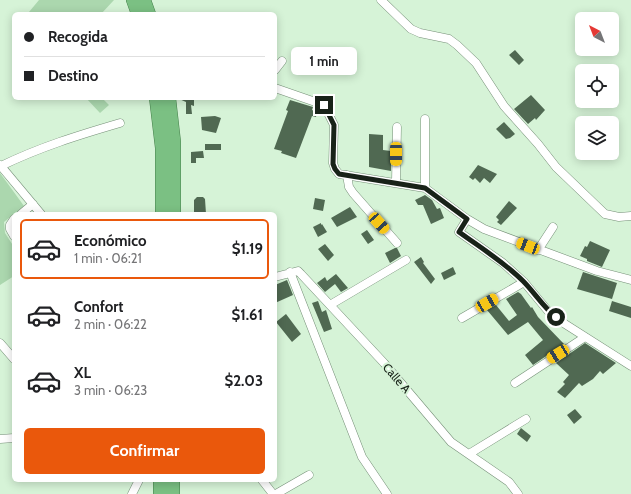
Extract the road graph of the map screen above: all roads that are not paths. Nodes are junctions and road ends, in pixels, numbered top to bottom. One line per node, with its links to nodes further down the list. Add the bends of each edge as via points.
1 (133, 0): 4 (highway)
2 (144, 0): 5 (highway)
3 (381, 0): 23 (street, via 411,29 449,39 457,45 476,63 504,106 556,167 605,214)
4 (137, 12)
5 (148, 12)
6 (282, 60): 7 (street)
7 (277, 67)
8 (277, 89): 15 (street, via 324,105 334,125 333,164 339,174)
9 (156, 100): 21 (highway, via 162,148)
10 (169, 100): 22 (highway, via 174,142)
11 (425, 119): 17 (street)
12 (120, 123): 14 (street, via 58,142)
13 (397, 127): 16 (street)
14 (0, 165): 18 (street)
15 (347, 174): 16 (street); 28 (street, via 352,193)
16 (396, 182): 17 (street)
17 (425, 188): 24 (street)
18 (34, 204): 19 (street); 20 (street)
19 (24, 212)
20 (40, 212)
21 (162, 212)
22 (174, 212)
23 (631, 216)
24 (467, 219): 29 (street, via 484,229); 34 (street, via 459,232 503,263)
25 (12, 222): 27 (street)
26 (553, 227): 29 (street)
27 (12, 233)
28 (397, 242)
29 (538, 250): 33 (street)
30 (406, 260): 35 (street)
31 (290, 272): 32 (street); 35 (street, Calle A, via 298,271); 56 (street, via 362,457)
32 (277, 276)
33 (631, 280)
34 (524, 282): 36 (street); 37 (street, via 548,311)
35 (330, 305): 45 (street, Calle A, via 384,363 451,442)
36 (462, 318)
37 (585, 337): 40 (street); 41 (street)
38 (0, 343): 39 (street)
39 (12, 357)
40 (631, 366)
41 (515, 383)
42 (526, 419): 45 (street)
43 (12, 438): 44 (street)
44 (0, 439)
45 (469, 454): 57 (street, Calle A, via 509,482)
46 (309, 475): 55 (street)
47 (138, 482): 51 (street)
48 (160, 482): 52 (highway)
49 (173, 482): 53 (highway)
50 (263, 482): 54 (street)
51 (132, 494)
52 (160, 494)
53 (173, 494)
54 (272, 494)
55 (276, 494)
56 (387, 494)
57 (518, 494)

